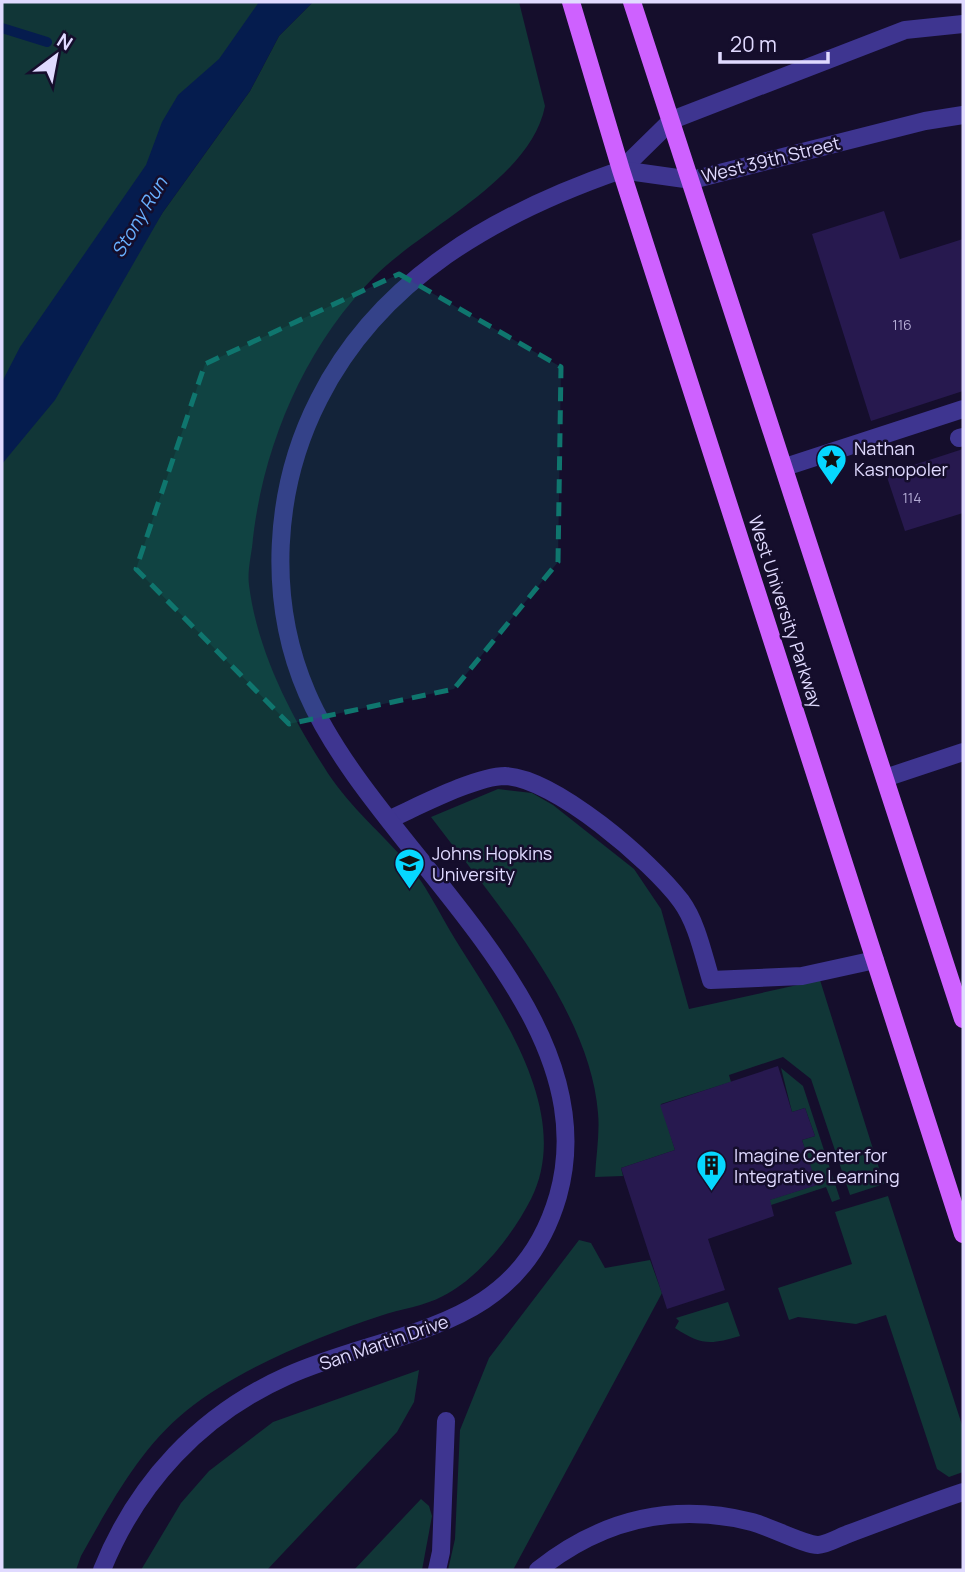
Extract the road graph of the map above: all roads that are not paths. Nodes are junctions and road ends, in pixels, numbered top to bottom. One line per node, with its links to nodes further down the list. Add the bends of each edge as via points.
1 (571, 2): 6 (main road, West University Parkway)
2 (632, 2): 5 (main road)
3 (963, 24): 5 (street, via 905,30)
4 (963, 115): 7 (street, West 39th Street)
5 (672, 120): 6 (street); 7 (main road)
6 (621, 170): 7 (street, West 39th Street); 12 (street, San Martin Drive, via 504,218 460,245 407,287 372,321 333,371 304,427 284,494 280,565 288,628 307,693 347,763); 13 (main road, West University Parkway)
7 (692, 180): 9 (main road)
8 (963, 409): 9 (street)
9 (785, 467): 11 (main road)
10 (963, 752): 11 (street)
11 (885, 778): 14 (main road)
12 (390, 819): 13 (street, via 502,776 526,779 586,814 682,902 712,980 802,976); 18 (street, San Martin Drive, via 504,971 534,1023 556,1075 565,1124 564,1168 552,1211 537,1244 509,1279 452,1321 288,1376 228,1408 199,1431 163,1466 133,1507)
13 (875, 960): 15 (main road, West University Parkway)
14 (963, 1019)
15 (963, 1234)
16 (446, 1421): 19 (street)
17 (963, 1492): 20 (street, via 818,1545 725,1516 639,1519 579,1541)
18 (102, 1570)
19 (437, 1570)
20 (538, 1570)

